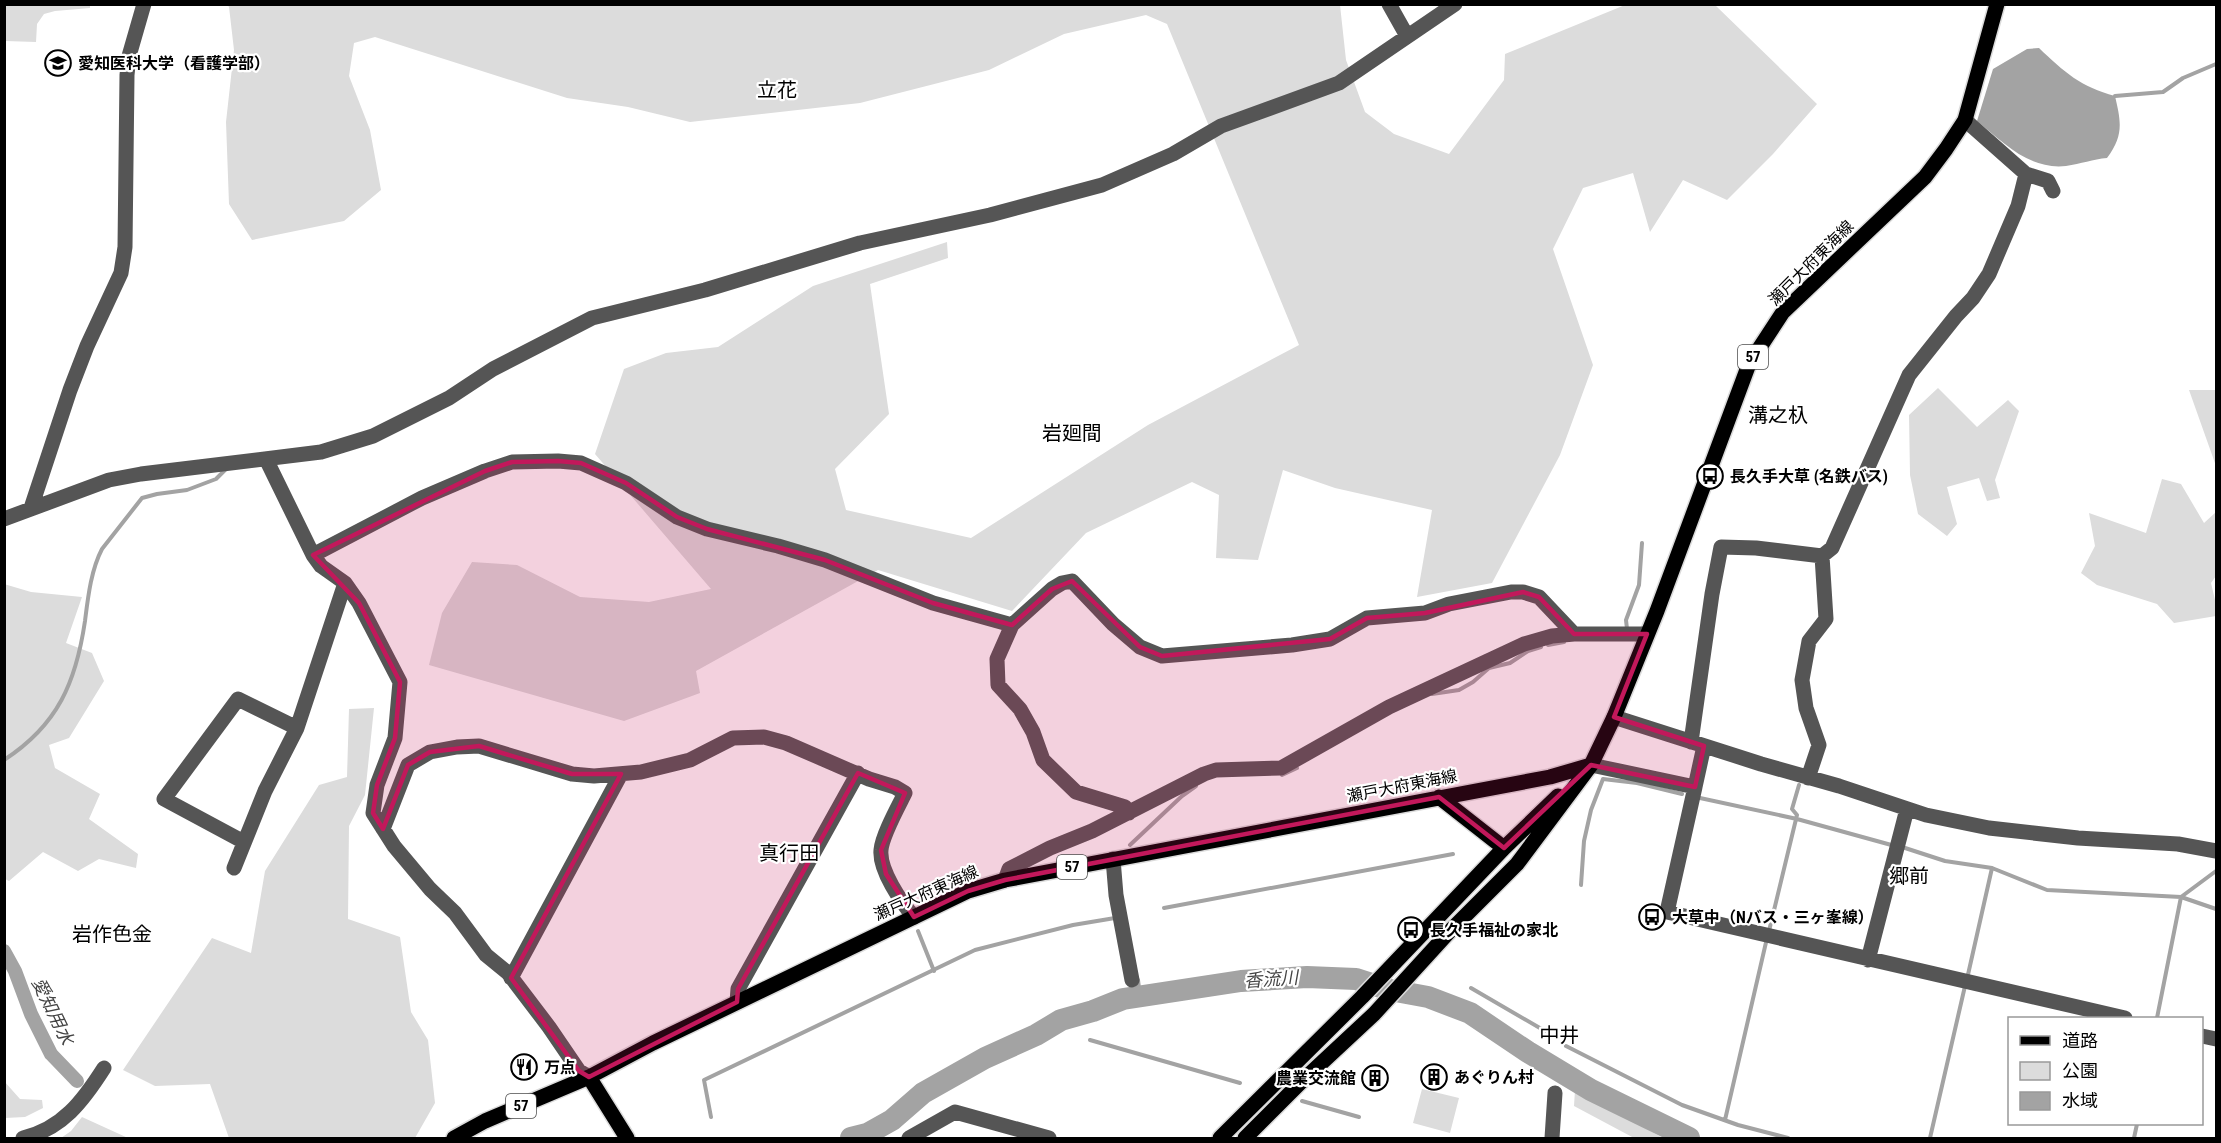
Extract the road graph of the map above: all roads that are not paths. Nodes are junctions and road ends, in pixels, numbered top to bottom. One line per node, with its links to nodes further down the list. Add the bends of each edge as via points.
1 (144, 4): 10 (street, via 127,75 121,273 70,390)
2 (1389, 4): 5 (street)
3 (1455, 4): 5 (street)
4 (1997, 4): 6 (main road, 瀬戸大府東海線 / 57)
5 (1407, 36): 9 (street, via 1339,83 1221,126 1173,154 1102,185 1011,210 860,243 705,290 592,318 374,436 321,452)
6 (1965, 120): 7 (street); 17 (main road, 瀬戸大府東海線 / 57, via 1925,177 1783,312 1755,354)
7 (2026, 174): 8 (street, via 2048,181); 13 (street, via 2018,206 1989,274 1909,375 1832,548)
8 (2053, 191)
9 (266, 459): 10 (street, via 110,480); 12 (street)
10 (31, 508): 11 (street)
11 (4, 519)
12 (313, 555): 14 (street, via 321,566); 15 (street, via 485,471 512,462 582,463 626,483 677,517 707,529 825,560 933,603)
13 (1822, 556): 20 (street, via 1720,547); 24 (street, via 1826,619 1809,641 1802,680 1806,708 1819,745)
14 (345, 583): 19 (street); 29 (street, via 400,682 395,738 377,785 374,813)
15 (1012, 625): 16 (street, via 1052,589 1072,581 1140,647 1162,656 1330,639 1367,618 1425,612 1511,592 1539,597); 28 (street, via 997,659 998,685 1020,709 1043,760 1076,792 1125,807)
16 (1574, 634): 17 (street); 28 (street, via 1524,644 1382,710 1281,768 1216,770)
17 (1647, 634): 18 (main road, 瀬戸大府東海線 / 57)
18 (1614, 717): 20 (street); 21 (main road, 瀬戸大府東海線 / 57)
19 (297, 728): 30 (street); 30 (street, via 238,699 164,799)
20 (1698, 744): 24 (street); 25 (street)
21 (1591, 765): 25 (street); 26 (main road, 瀬戸大府東海線 / 57, via 1550,777); 31 (main road, 瀬戸大府東海線 / 57); 51 (main road, 瀬戸大府東海線 / 57, via 1517,864 1387,1000)
22 (858, 773): 23 (street, via 764,737 733,738 690,760); 36 (street, via 905,794 881,850 886,873); 40 (street, via 738,989)
23 (621, 774): 29 (street, via 572,774 479,746 430,752 408,765); 38 (street)
24 (1808, 778): 27 (street)
25 (1695, 787): 37 (street, via 1667,912)
26 (1439, 797): 31 (main road); 33 (main road, 瀬戸大府東海線 / 57)
27 (1907, 808): 32 (street, via 1989,828); 37 (street)
28 (1129, 813): 35 (street, via 1009,869)
29 (383, 829): 38 (street, via 486,955)
30 (244, 842): 34 (street)
31 (1504, 848): 50 (main road, 瀬戸大府東海線 / 57)
32 (2217, 851)
33 (1113, 859): 35 (main road, 瀬戸大府東海線 / 57); 39 (street)
34 (234, 868)
35 (1005, 880): 36 (main road, 瀬戸大府東海線 / 57, via 968,891)
36 (914, 917): 40 (main road, 瀬戸大府東海線 / 57)
37 (1868, 960): 41 (street)
38 (511, 978): 43 (street, via 579,1071)
39 (1132, 980)
40 (737, 1002): 43 (main road, 瀬戸大府東海線 / 57)
41 (2120, 1017)
42 (104, 1068): 46 (street, via 59,1123)
43 (589, 1077): 45 (main road); 47 (main road, 瀬戸大府東海線 / 57)
44 (1555, 1092): 52 (street)
45 (623, 1133)
46 (23, 1138)
47 (454, 1138)
48 (909, 1138): 49 (street, via 955,1112)
49 (1049, 1138)
50 (1220, 1138)
51 (1245, 1138)
52 (1552, 1138)

